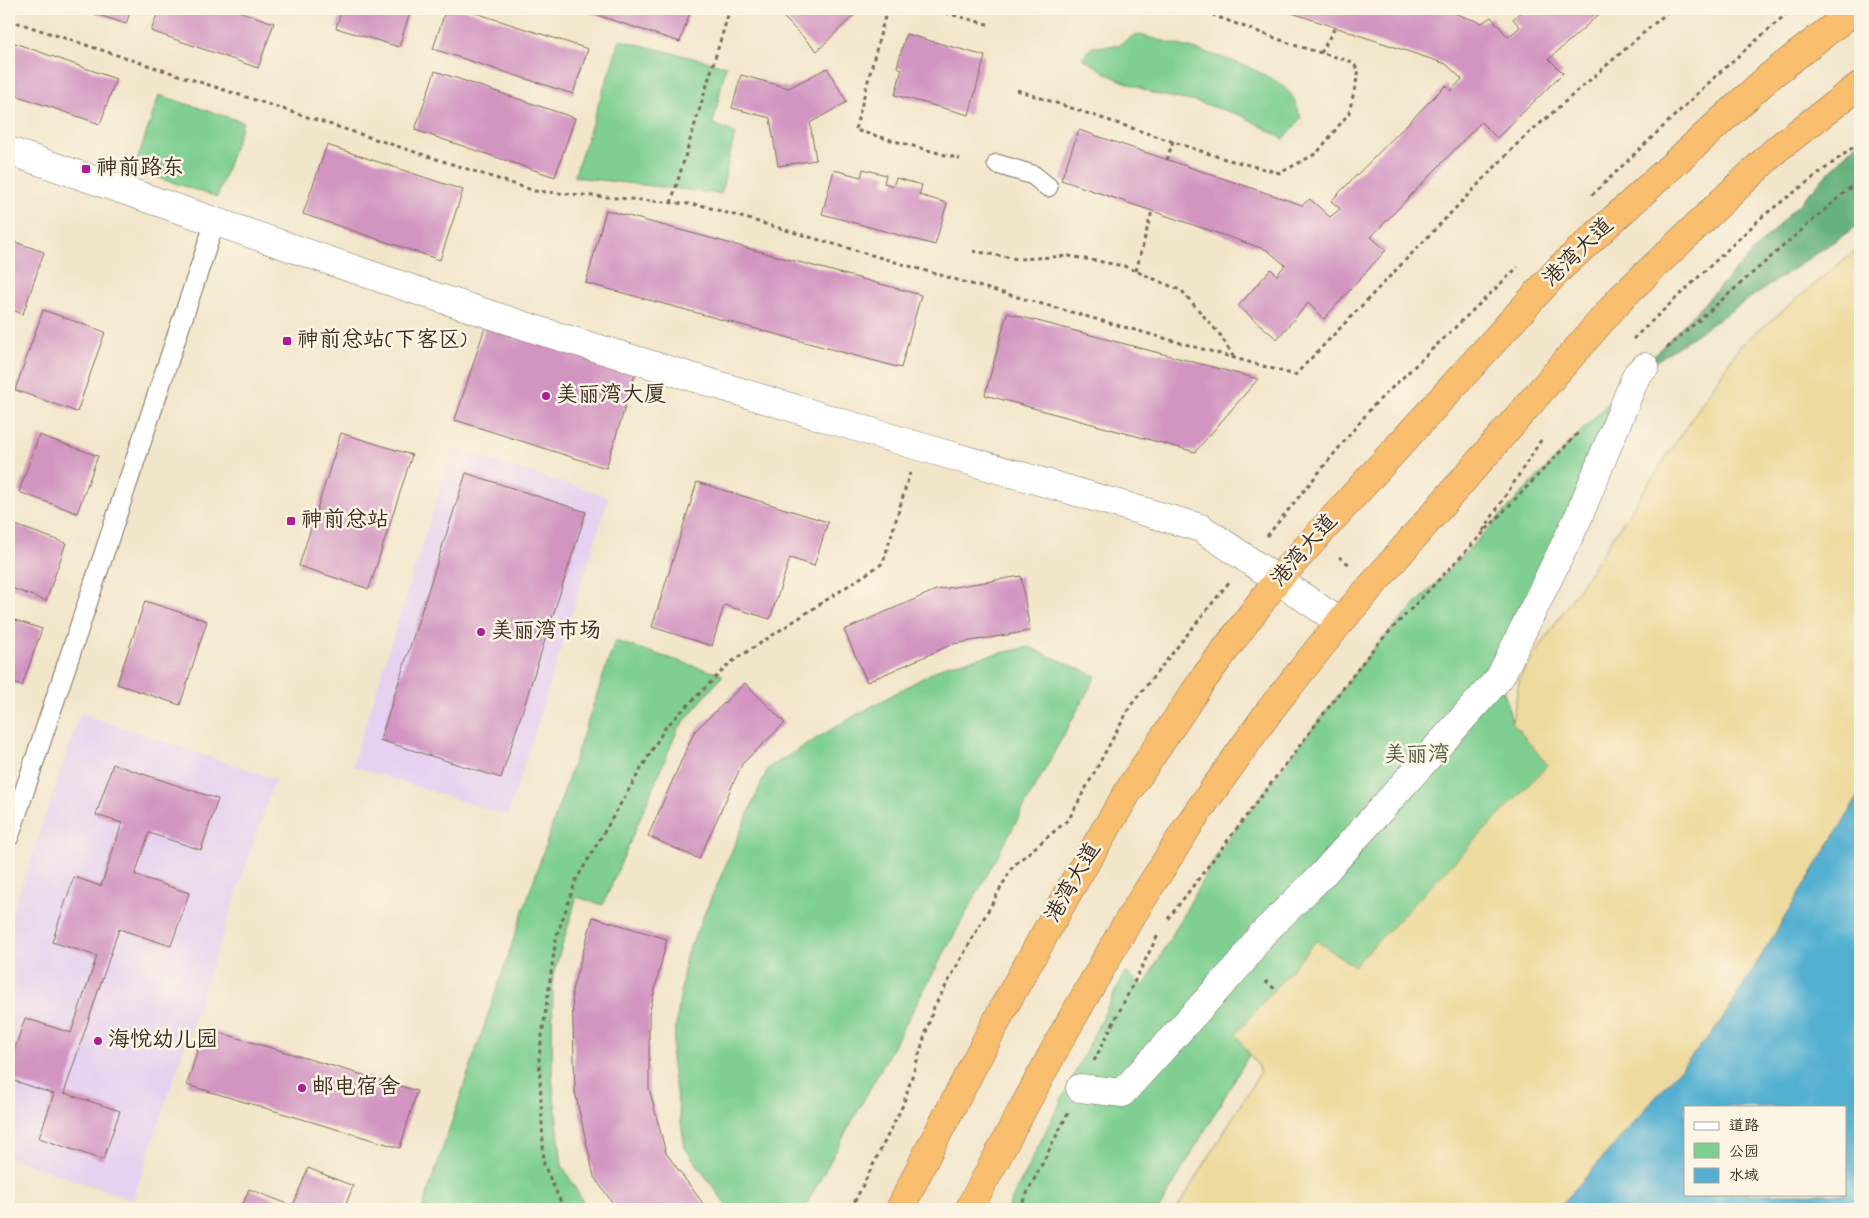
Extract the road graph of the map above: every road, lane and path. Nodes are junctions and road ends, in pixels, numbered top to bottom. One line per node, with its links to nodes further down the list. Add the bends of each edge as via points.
1 (730, 9): 21 (path)
2 (887, 9): 16 (path, via 855,130)
3 (930, 9): 8 (path)
4 (1208, 9): 10 (path, via 1215,16)
5 (1671, 9): 27 (path, via 1518,142 1295,375)
6 (1856, 9): 33 (highway, 港湾大道, via 1770,76 1559,269)
7 (9, 20): 21 (path, via 536,191)
8 (991, 25)
9 (1335, 27): 10 (path)
10 (1321, 53): 13 (path, via 1350,61 1358,70 1349,113 1316,153 1280,173)
11 (1860, 85): 35 (highway, via 1778,148 1622,297)
12 (1017, 90): 13 (path)
13 (1173, 142): 17 (path)
14 (1860, 142): 26 (path, via 1763,216)
15 (9, 151): 23 (street)
16 (960, 159)
17 (1167, 160)
18 (997, 164): 20 (lane, via 1033,175)
19 (1860, 179): 28 (path)
20 (1048, 187)
21 (671, 203): 27 (path, via 700,205)
22 (1152, 211): 25 (path)
23 (215, 222): 31 (street, via 412,290); 37 (lane)
24 (973, 250): 25 (path, via 1018,259 1069,256)
25 (1136, 271): 27 (path, via 1182,291 1221,336)
26 (1627, 344)
27 (1234, 358)
28 (1645, 367): 38 (street, via 1637,374 1578,518 1500,677 1321,876 1261,935 1241,963 1122,1092)
29 (1547, 430): 32 (path)
30 (1582, 430): 32 (path)
31 (918, 446): 34 (street, via 1201,528); 39 (path, via 883,563 730,663 665,728 576,880 556,938 539,1057 544,1165)
32 (1478, 538): 38 (path, via 1373,649 1162,926)
33 (1315, 539): 34 (highway, 港湾大道); 35 (path)
34 (1278, 579): 36 (street); 40 (highway, 港湾大道, via 1134,782 1006,1003)
35 (1375, 583): 36 (highway)
36 (1340, 622): 41 (highway, via 1270,710 1187,828 1062,1036)
37 (9, 837)
38 (1080, 1088): 42 (path)
39 (564, 1209)
40 (900, 1209)
41 (969, 1209)
42 (1019, 1209)

